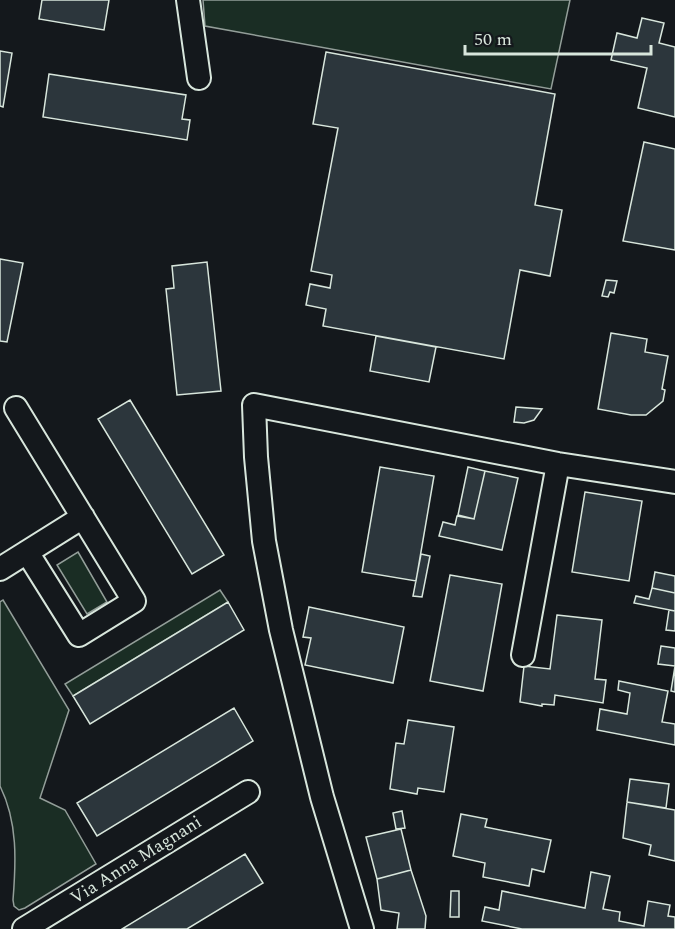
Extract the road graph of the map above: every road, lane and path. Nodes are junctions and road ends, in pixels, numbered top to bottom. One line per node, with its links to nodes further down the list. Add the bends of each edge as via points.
1 (188, 0): 2 (street)
2 (199, 78)
3 (16, 408): 6 (street)
4 (558, 464): 5 (street); 9 (street); 12 (street, via 254,405 264,542 280,630 322,797)
5 (675, 482)
6 (83, 517): 7 (street); 7 (street, via 134,601 79,634)
7 (27, 552): 8 (street)
8 (0, 569)
9 (523, 655)
10 (248, 792): 11 (street, Via Anna Magnani)
11 (24, 929)
12 (362, 929)

